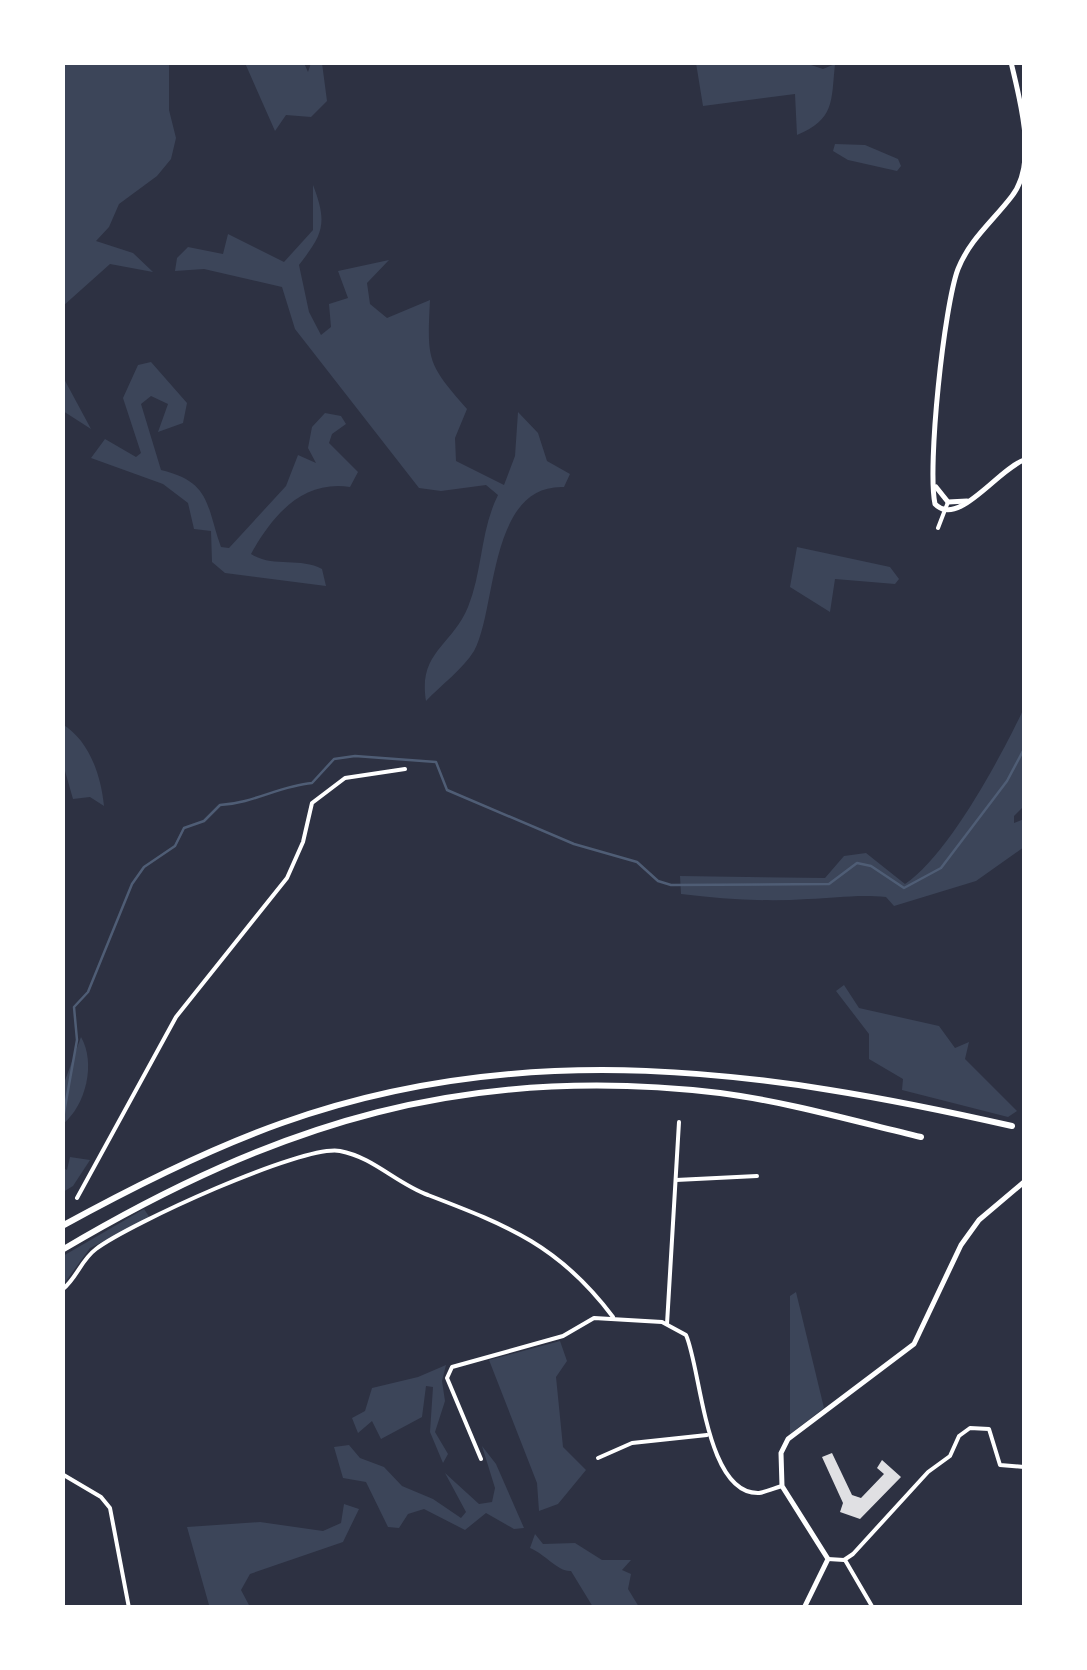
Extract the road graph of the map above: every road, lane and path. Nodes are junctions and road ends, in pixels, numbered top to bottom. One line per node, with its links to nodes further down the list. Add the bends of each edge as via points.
1 (1011, 62): 3 (main road, via 1024,167 1020,186 965,254 952,290)
2 (1024, 460): 4 (main road)
3 (934, 484): 5 (main road); 6 (main road, via 934,504)
4 (969, 500): 5 (main road); 6 (main road)
5 (948, 502): 6 (street)
6 (945, 512): 7 (street)
7 (938, 528)
8 (405, 769): 15 (street, via 345,778 312,803 287,878 176,1017)
9 (679, 1122): 13 (street)
10 (1012, 1126): 16 (highway, via 747,1075 526,1072 425,1085 306,1115 198,1157)
11 (920, 1137): 17 (highway, via 769,1101 652,1087 461,1093 349,1118 256,1150)
12 (757, 1176): 13 (street)
13 (676, 1180): 20 (street)
14 (1024, 1182): 26 (main road, via 979,1220 961,1246 914,1344 788,1439 781,1453)
15 (77, 1198)
16 (62, 1226)
17 (62, 1250)
18 (62, 1290): 19 (street, via 97,1248 236,1179 330,1149 362,1157 414,1190 514,1228 583,1276)
19 (614, 1318): 20 (street); 23 (street, via 594,1318 564,1336 452,1367 447,1378)
20 (667, 1324): 21 (street, via 690,1342)
21 (707, 1435): 22 (street, via 632,1443); 26 (street, via 744,1490)
22 (598, 1458)
23 (482, 1459)
24 (1024, 1467): 28 (street, via 1000,1465 989,1429 964,1431 950,1456)
25 (62, 1474): 29 (street, via 110,1508)
26 (782, 1486): 27 (main road)
27 (828, 1559): 28 (street); 30 (main road)
28 (844, 1560): 31 (street)
29 (129, 1608)
30 (804, 1608)
31 (873, 1608)

